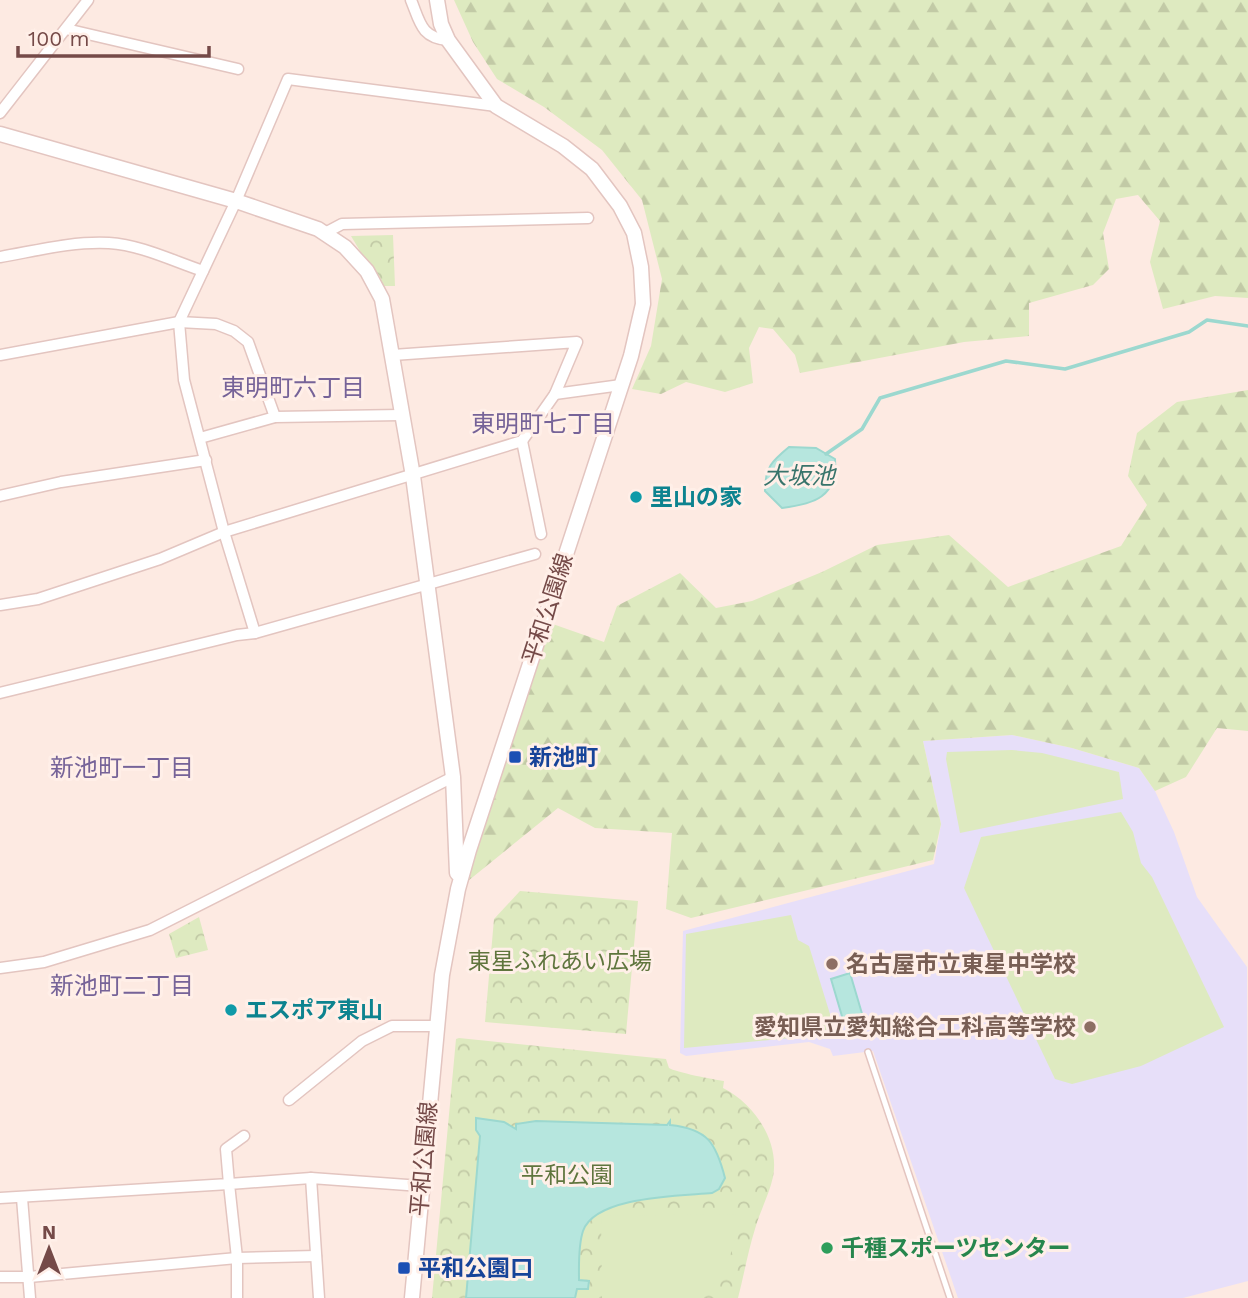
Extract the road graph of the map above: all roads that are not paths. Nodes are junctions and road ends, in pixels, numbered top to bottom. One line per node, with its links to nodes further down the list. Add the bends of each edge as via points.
1 (88, 0): 4 (street)
2 (411, 0): 5 (street, via 422,29 435,39)
3 (437, 0): 5 (street, 平和公園線)
4 (66, 29): 6 (street); 8 (street)
5 (449, 40): 7 (street, 平和公園線)
6 (238, 69)
7 (496, 106): 10 (street, via 288,79); 18 (street, 平和公園線, via 592,169 634,233 643,304)
8 (0, 113)
9 (0, 134): 10 (street)
10 (236, 201): 12 (street); 14 (street)
11 (588, 218): 12 (street, via 342,224)
12 (325, 233): 17 (street, via 368,271 382,299)
13 (0, 257): 14 (street, via 108,243)
14 (203, 271): 15 (street)
15 (179, 322): 16 (street); 21 (street, via 216,324 248,342); 22 (street, via 184,380)
16 (0, 355)
17 (393, 355): 19 (street, via 577,342); 20 (street)
18 (621, 385): 19 (street); 35 (street, 平和公園線)
19 (555, 394): 23 (street)
20 (401, 415): 21 (street); 25 (street)
21 (275, 418): 22 (street)
22 (200, 438): 24 (street)
23 (522, 441): 25 (street); 28 (street)
24 (205, 460): 26 (street); 27 (street)
25 (413, 476): 27 (street); 30 (street)
26 (0, 496)
27 (224, 532): 31 (street, via 160,559 38,598); 32 (street)
28 (541, 534)
29 (535, 554): 30 (street)
30 (426, 584): 32 (street); 34 (street)
31 (0, 605)
32 (255, 633): 33 (street)
33 (0, 692)
34 (453, 777): 35 (street); 36 (street, via 150,930 44,962)
35 (458, 889): 37 (street, 平和公園線)
36 (0, 968)
37 (436, 1026): 39 (street, via 392,1026 362,1041); 43 (street, 平和公園線)
38 (868, 1052): 54 (lane)
39 (289, 1100)
40 (244, 1136): 42 (street, via 226,1149)
41 (311, 1178): 42 (street); 43 (street); 46 (street)
42 (229, 1184): 45 (street); 47 (street)
43 (421, 1186): 53 (street, 平和公園線)
44 (0, 1198): 45 (street)
45 (22, 1198): 49 (street)
46 (316, 1256): 47 (street); 52 (street)
47 (237, 1258): 49 (street); 51 (street)
48 (0, 1277): 49 (street)
49 (29, 1277): 50 (street)
50 (30, 1298)
51 (237, 1298)
52 (319, 1298)
53 (412, 1298)
54 (950, 1298)

